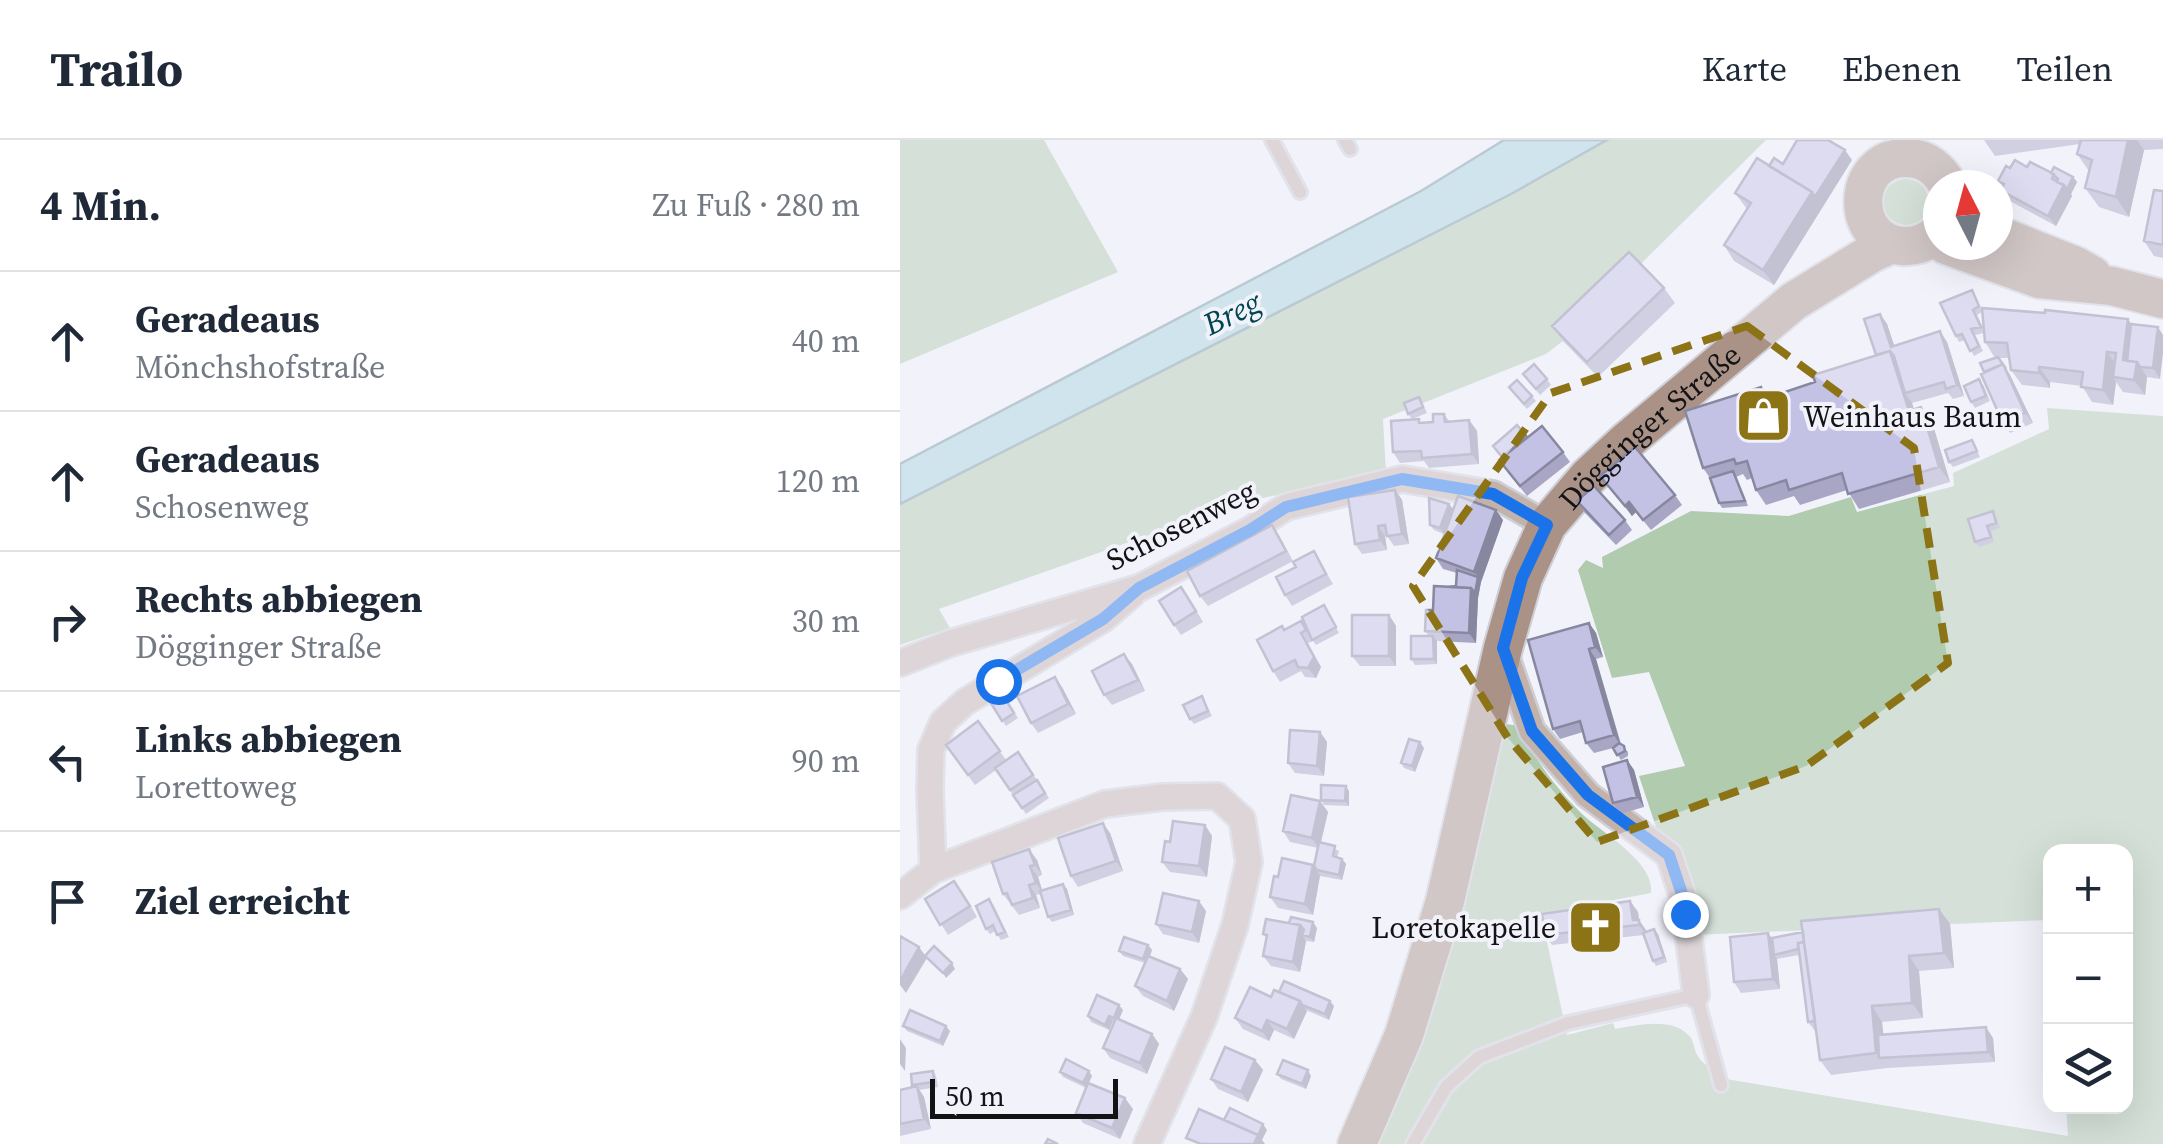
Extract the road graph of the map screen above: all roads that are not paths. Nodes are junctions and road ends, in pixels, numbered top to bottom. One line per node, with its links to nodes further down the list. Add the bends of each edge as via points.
1 (1272, 140): 4 (lane)
2 (1879, 153): 3 (main road); 5 (main road, Dögginger Straße)
3 (1926, 161)
4 (1300, 192)
5 (1862, 208): 6 (main road, via 1876,235); 12 (main road, Dögginger Straße)
6 (1923, 240)
7 (2013, 241): 10 (main road)
8 (1923, 242): 12 (main road, Dögginger Straße, via 1872,253)
9 (1984, 260): 10 (main road, via 2039,279)
10 (2112, 286): 11 (main road)
11 (2163, 299)
12 (1794, 301): 13 (main road, Dögginger Straße, via 1628,440)
13 (1547, 525): 14 (street, Schosenweg, via 1493,494 1402,479 1286,507); 15 (main road, Dögginger Straße, via 1522,578)
14 (1139, 588): 16 (street, Schosenweg); 17 (street, via 1103,619 943,722 931,750)
15 (1503, 648): 19 (street, via 1532,731 1588,795 1669,855 1684,900); 22 (main road, Dögginger Straße, via 1446,900 1404,1035)
16 (900, 663)
17 (933, 870): 18 (street); 21 (street, via 1105,804 1217,796 1242,819 1249,862 1235,925 1204,1017)
18 (900, 896)
19 (1696, 995): 20 (lane); 23 (lane, via 1568,1023 1479,1057 1446,1087)
20 (1722, 1085)
21 (1147, 1144)
22 (1357, 1144)
23 (1413, 1144)

